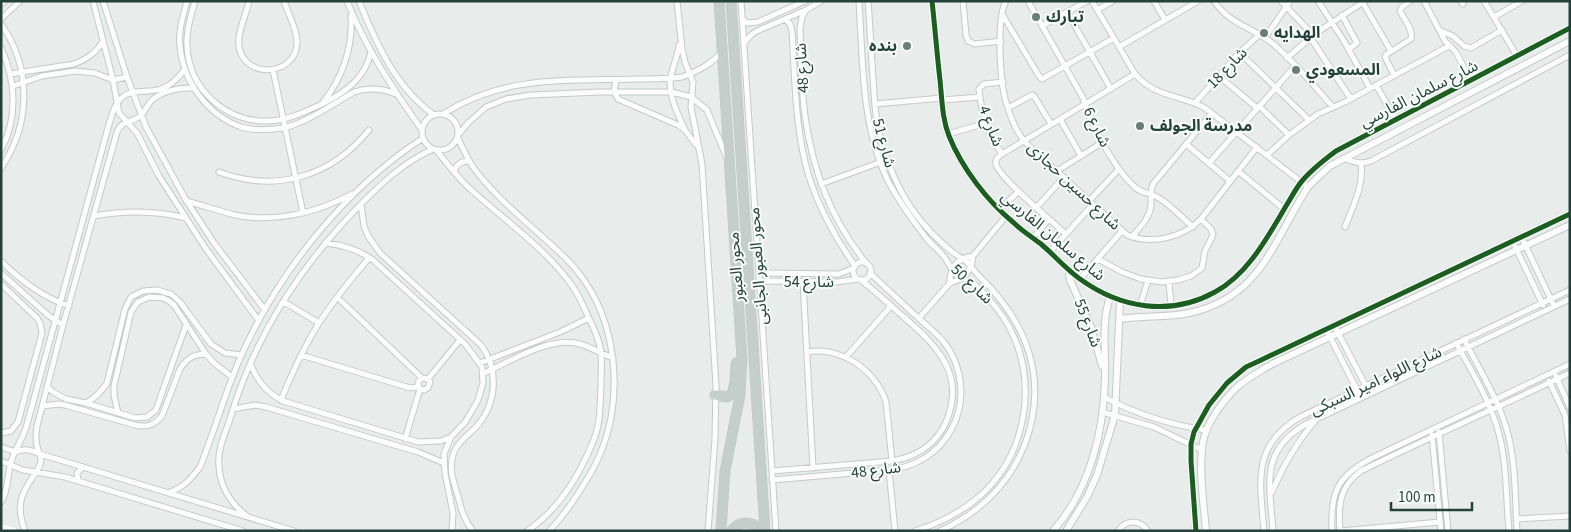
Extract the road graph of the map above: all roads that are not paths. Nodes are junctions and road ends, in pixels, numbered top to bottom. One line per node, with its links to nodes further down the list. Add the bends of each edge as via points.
1 (5, 1): 38 (street)
2 (20, 1): 50 (street)
3 (93, 1): 63 (street)
4 (103, 1): 89 (street)
5 (187, 1): 81 (street, via 180,44)
6 (195, 1): 128 (street, via 187,45 191,69 202,89 236,116 258,121)
7 (249, 1): 82 (street, via 239,39 241,53 254,67)
8 (284, 1): 82 (street, via 296,34 296,46 289,62)
9 (347, 1): 41 (street)
10 (359, 1): 112 (street, via 390,66)
11 (677, 1): 62 (street)
12 (719, 1): 73 (highway, محور العبور)
13 (731, 1): 121 (highway, محور العبور)
14 (741, 1): 47 (street, محور العبور الجانبى)
15 (805, 1): 47 (street, via 751,24)
16 (821, 1): 42 (street)
17 (859, 1): 161 (street, شارع 50, via 866,105)
18 (868, 1): 116 (street, شارع 51)
19 (932, 1): 110 (street, شارع سلمان الفارسي)
20 (963, 1): 64 (street, via 968,42)
21 (1006, 1): 45 (street, شارع حسين حجازى)
22 (1028, 1): 54 (street, شارع 6)
23 (1087, 1): 44 (street)
24 (1092, 1): 43 (street)
25 (1113, 1): 43 (street)
26 (1154, 1): 51 (street)
27 (1198, 1): 51 (street)
28 (1214, 1): 58 (street, via 1227,17)
29 (1280, 1): 39 (street)
30 (1290, 1): 39 (street)
31 (1318, 1): 52 (street)
32 (1352, 1): 40 (street)
33 (1410, 1): 71 (street, via 1400,11 1412,37)
34 (1424, 1): 57 (street)
35 (1484, 1): 49 (street)
36 (1522, 1): 49 (street)
37 (1364, 2): 40 (street); 71 (street)
38 (1, 4)
39 (1285, 6): 59 (street); 61 (street)
40 (1355, 7): 46 (street)
41 (351, 10): 72 (street); 115 (street, via 345,64)
42 (806, 10): 48 (street); 145 (street, شارع 48, via 800,28)
43 (1097, 10): 60 (street)
44 (1067, 12): 54 (street); 74 (street)
45 (1002, 14): 64 (street, شارع حسين حجازى); 79 (street, via 1040,78)
46 (1342, 15): 52 (street); 70 (street, via 1357,42)
47 (742, 18): 66 (street, محور العبور الجانبى)
48 (786, 18): 66 (street, via 754,32); 147 (street, شارع 48, via 792,31)
49 (1494, 18): 56 (street)
50 (1, 19)
51 (1165, 20): 68 (street)
52 (1332, 22): 59 (street); 70 (street)
53 (1, 24): 83 (street, via 14,45)
54 (1042, 26): 79 (street, شارع 6)
55 (1570, 28): 77 (street, شارع سلمان الفارسي)
56 (1502, 30): 57 (street, via 1471,48); 77 (street)
57 (1441, 31): 67 (street)
58 (1259, 35): 61 (street); 75 (street, شارع 18)
59 (1312, 36): 78 (street); 111 (street)
60 (1114, 38): 68 (street); 74 (street)
61 (1265, 38): 78 (street)
62 (680, 39): 85 (street); 90 (street)
63 (103, 40): 83 (street, via 94,53 81,61); 91 (street)
64 (1000, 41): 96 (street, شارع حسين حجازى)
65 (1570, 41): 158 (street, شارع سلمان الفارسي)
66 (744, 43): 122 (street, محور العبور الجانبى)
67 (1449, 46): 87 (street); 94 (street, via 1456,52)
68 (1119, 47): 86 (street)
69 (1, 48): 84 (street)
70 (1349, 49): 101 (street)
71 (1391, 51): 87 (street, via 1385,59)
72 (371, 52): 107 (street); 115 (street, via 366,68 355,83)
73 (722, 52): 85 (street, via 701,70); 164 (highway, محور العبور)
74 (1090, 52): 79 (street); 102 (street)
75 (1240, 53): 88 (street, شارع 18); 99 (street)
76 (1570, 55): 163 (street, via 1371,161)
77 (1517, 56): 94 (street, شارع سلمان الفارسي)
78 (1288, 58): 80 (street)
79 (1066, 66): 117 (street, شارع 6)
80 (1295, 66): 99 (street); 119 (street)
81 (185, 69): 100 (street); 104 (street, via 164,88)
82 (273, 70): 128 (street)
83 (21, 72): 84 (street); 95 (street)
84 (10, 74): 98 (street)
85 (690, 74): 90 (street); 108 (street)
86 (1135, 74): 102 (street); 114 (street, via 1154,90)
87 (1394, 75): 97 (street)
88 (1219, 76): 114 (street, شارع 18); 118 (street)
89 (127, 77): 91 (street); 104 (street)
90 (671, 78): 93 (street); 106 (street)
91 (113, 80): 95 (street, via 95,73 75,71); 113 (street)
92 (598, 80): 93 (street); 105 (street); 126 (street, via 512,85 477,96)
93 (616, 80): 103 (street)
94 (1471, 81): 131 (street, شارع سلمان الفارسي)
95 (23, 82): 98 (street); 165 (street, via 22,124 12,151)
96 (1003, 82): 109 (street, شارع 4, via 982,85); 120 (street, شارع حسين حجازى)
97 (1376, 85): 101 (street); 131 (street)
98 (13, 86): 152 (street, via 12,115)
99 (1276, 87): 118 (street); 130 (street)
100 (192, 88): 125 (street, via 164,93); 136 (street, via 210,108 242,127 264,130)
101 (1370, 88): 111 (street)
102 (1111, 89): 117 (street)
103 (614, 91): 105 (street); 106 (street); 139 (street, via 621,101)
104 (132, 92): 113 (street); 125 (street)
105 (600, 92): 144 (street, via 530,95 498,101 486,106)
106 (672, 92): 108 (street); 139 (street)
107 (396, 94): 123 (street); 136 (street, via 378,89 360,90)
108 (691, 97): 157 (street); 164 (street, via 707,110)
109 (980, 98): 110 (street, شارع 4); 133 (street, شارع 4)
110 (942, 99): 116 (street, شارع 4); 142 (street, شارع سلمان الفارسي)
111 (1351, 100): 119 (street)
112 (416, 101): 123 (street, via 415,109); 127 (street)
113 (117, 102): 132 (street, via 119,113); 235 (street)
114 (1195, 103): 124 (street)
115 (322, 104): 128 (street)
116 (875, 104): 159 (street, شارع 51)
117 (1084, 104): 129 (street); 149 (street, شارع 6)
118 (1258, 107): 140 (street); 143 (street)
119 (1333, 107): 130 (street)
120 (1008, 108): 134 (street, via 1032,95); 148 (street, شارع حسين حجازى)
121 (738, 109): 122 (highway); 365 (highway, محور العبور)
122 (748, 109): 217 (street, محور العبور الجانبى)
123 (407, 110): 138 (street)
124 (1212, 113): 140 (street); 150 (street)
125 (142, 114): 132 (street); 135 (street)
126 (443, 114): 127 (street); 144 (street, via 455,120)
127 (434, 115): 138 (street)
128 (283, 119): 136 (street)
129 (1060, 119): 134 (street); 156 (street)
130 (1308, 120): 143 (street)
131 (1396, 120): 174 (street, شارع سلمان الفارسي, via 1336,151)
132 (126, 121): 141 (street); 188 (street, via 117,132)
133 (986, 123): 142 (street); 154 (street, شارع 4)
134 (1051, 124): 148 (street)
135 (146, 127): 141 (street); 180 (street)
136 (286, 127): 171 (street)
137 (369, 130): 171 (street, via 356,145 332,163)
138 (422, 130): 146 (street)
139 (685, 130): 157 (street)
140 (1236, 131): 151 (street); 162 (street)
141 (137, 133): 190 (street)
142 (948, 134): 185 (street, شارع سلمان الفارسي, via 965,166)
143 (1288, 135): 155 (street)
144 (458, 136): 153 (street, via 448,149); 160 (street)
145 (809, 137): 147 (street); 175 (street, شارع 48)
146 (423, 138): 153 (street); 177 (street, via 387,163)
147 (801, 139): 212 (street, شارع 48, via 816,195)
148 (1024, 141): 154 (street); 167 (street, شارع حسين حجازى)
149 (1103, 142): 156 (street); 166 (street, شارع 6)
150 (1186, 144): 162 (street); 179 (street, via 1153,184)
151 (1257, 147): 155 (street); 168 (street, شارع حسين حجازى)
152 (1, 150)
153 (435, 150): 170 (street); 182 (street, via 404,164)
154 (1002, 154): 178 (street, via 996,160 997,166)
155 (1267, 155): 174 (street)
156 (1081, 156): 167 (street)
157 (701, 157): 290 (street)
158 (1344, 158): 163 (street); 176 (street, شارع سلمان الفارسي)
159 (887, 160): 161 (street); 208 (street, شارع 51, via 903,195 918,216)
160 (469, 161): 170 (street, via 458,165); 270 (street, via 495,194 578,271 598,306)
161 (880, 162): 175 (street); 214 (street, شارع 50, via 905,210)
162 (1209, 163): 173 (street)
163 (1361, 163): 195 (street, via 1361,184)
164 (730, 166): 259 (highway, محور العبور)
165 (1, 168)
166 (1119, 168): 179 (street, شارع 6, via 1135,187); 181 (street)
167 (1057, 171): 172 (street, شارع حسين حجازى)
168 (1238, 171): 173 (street, شارع حسين حجازى); 184 (street)
169 (219, 172): 171 (street, via 256,181)
170 (454, 172): 244 (street, via 557,268 577,293)
171 (295, 178): 186 (street)
172 (1064, 178): 181 (street, شارع حسين حجازى); 183 (street)
173 (1230, 181): 192 (street, شارع حسين حجازى)
174 (1301, 182): 176 (street); 184 (street, شارع سلمان الفارسي)
175 (820, 184): 211 (street, شارع 48, via 840,226)
176 (1308, 187): 246 (street, شارع سلمان الفارسي, via 1263,266 1241,290 1208,308 1188,313)
177 (356, 191): 186 (street, via 338,202); 242 (street, via 302,252)
178 (1018, 192): 183 (street); 185 (street)
179 (1151, 195): 194 (street, شارع 6, via 1158,197); 199 (street, via 1148,216)
180 (186, 200): 186 (street, via 236,215 263,217); 242 (street)
181 (1091, 203): 196 (street, شارع حسين حجازى); 197 (street)
182 (361, 205): 202 (street); 271 (street, via 364,226 373,245 481,345)
183 (1036, 208): 191 (street)
184 (1284, 209): 240 (street, شارع سلمان الفارسي, via 1248,265 1232,281 1203,298)
185 (999, 210): 189 (street, شارع سلمان الفارسي)
186 (303, 213)
187 (1570, 214): 198 (street)
188 (94, 216): 190 (street, via 131,211 159,212); 237 (street)
189 (1006, 216): 200 (street, شارع سلمان الفارسي); 206 (street)
190 (186, 218): 248 (street)
191 (1049, 219): 197 (street); 200 (street)
192 (1201, 219): 194 (street, شارع حسين حجازى); 225 (street, via 1213,235 1205,251 1202,268 1191,276)
193 (1570, 225): 203 (street)
194 (1192, 227): 199 (street, شارع حسين حجازى, via 1163,238)
195 (1345, 227)
196 (1122, 231): 199 (street, شارع حسين حجازى); 209 (street)
197 (1066, 234): 205 (street)
198 (1521, 236): 201 (street); 203 (street)
199 (1132, 237)
200 (1033, 238): 205 (street, شارع سلمان الفارسي)
201 (1512, 240): 204 (street); 252 (street)
202 (325, 244): 207 (street, via 347,246); 234 (street)
203 (1525, 245): 204 (street); 231 (street)
204 (1516, 249): 236 (street); 254 (street)
205 (1050, 252): 215 (street, شارع سلمان الفارسي)
206 (973, 256): 208 (street); 213 (street)
207 (369, 258): 229 (street); 258 (street)
208 (961, 259): 213 (street, شارع 51); 214 (street)
209 (1098, 259): 221 (street); 222 (street, via 1122,272)
210 (1, 261): 235 (street, via 31,288)
211 (866, 263): 212 (street); 218 (street)
212 (854, 267): 217 (street, شارع 54, via 839,274); 220 (street, via 854,274)
213 (971, 267): 219 (street); 337 (street, شارع 51, via 1006,304 1029,354 1035,392 1033,413 1022,452)
214 (952, 269): 219 (street, شارع 50); 226 (street)
215 (1070, 271): 221 (street, شارع سلمان الفارسي); 281 (street, شارع 55, via 1070,280 1091,327)
216 (1, 273): 247 (street)
217 (759, 273): 223 (street, محور العبور الجانبى)
218 (870, 273): 220 (street); 245 (street, شارع 48)
219 (962, 278): 226 (street); 333 (street, شارع 50, via 973,283 998,309 1016,340 1021,357 1025,376 1024,414 1020,433)
220 (860, 279): 224 (street, شارع 54); 238 (street, شارع 48)
221 (1080, 279): 230 (street, شارع سلمان الفارسي)
222 (1148, 280): 225 (street); 239 (street)
223 (759, 281): 224 (street, شارع 54); 338 (street, محور العبور الجانبى)
224 (803, 282): 264 (street)
225 (1169, 282): 240 (street)
226 (950, 283): 245 (street)
227 (1, 284): 315 (street, via 37,318 42,333 18,422 11,431)
228 (1570, 290): 231 (street, شارع اللواء امير السبكى)
229 (337, 297): 249 (street); 282 (street)
230 (1110, 297): 233 (street, شارع سلمان الفارسي); 281 (street, شارع سلمان الفارسي, via 1104,321)
231 (1551, 298): 236 (street, شارع اللواء امير السبكى); 241 (street)
232 (1570, 299): 241 (street, شارع اللواء امير السبكى)
233 (1120, 301): 239 (street, شارع سلمان الفارسي); 246 (street)
234 (284, 302): 249 (street); 261 (street)
235 (60, 303): 237 (street); 247 (street)
236 (1542, 303): 243 (street); 257 (street, شارع اللواء امير السبكى)
237 (69, 306): 251 (street)
238 (891, 306): 269 (street); 305 (street, شارع 48, via 928,338 943,357 953,396)
239 (1140, 306): 240 (street, شارع سلمان الفارسي)
240 (1171, 306)
241 (1554, 306): 243 (street, شارع اللواء امير السبكى)
242 (265, 310): 248 (street)
243 (1546, 311): 262 (street, شارع اللواء امير السبكى)
244 (589, 318): 265 (street); 271 (street)
245 (919, 318): 307 (street, شارع 48, via 943,342 958,367 961,396)
246 (1120, 319): 296 (street)
247 (55, 320): 251 (street); 324 (street, via 26,428)
248 (259, 321): 256 (street)
249 (319, 323): 268 (street)
250 (186, 324): 266 (street); 304 (street, via 156,410 141,418); 304 (street, via 174,305 162,298 142,299 134,307 114,386)
251 (63, 325): 286 (street)
252 (1334, 325): 253 (street); 254 (street)
253 (1326, 329): 255 (street); 312 (street, via 1235,375 1218,393)
254 (1338, 333): 255 (street); 285 (street)
255 (1330, 337): 288 (street); 313 (street, via 1249,378 1234,390)
256 (249, 339): 261 (street); 267 (street)
257 (1464, 339): 260 (street, شارع اللواء امير السبكى); 262 (street)
258 (460, 340): 272 (street); 282 (street)
259 (741, 342): 290 (highway, via 736,353 733,393 727,397); 363 (highway, محور العبور, via 742,381 727,456)
260 (1456, 343): 263 (street); 285 (street, شارع اللواء امير السبكى)
261 (260, 344): 274 (street)
262 (1468, 347): 263 (street, شارع اللواء امير السبكى); 294 (street)
263 (1460, 351): 289 (street, شارع اللواء امير السبكى); 297 (street)
264 (807, 352): 269 (street, via 830,351); 335 (street)
265 (601, 353): 270 (street); 275 (street, via 580,344 560,343 522,354); 360 (street, via 599,421 592,445 558,504)
266 (206, 354): 280 (street); 298 (street, via 191,356 185,362 162,416 150,426 142,427 58,404)
267 (242, 355): 280 (street); 295 (street, via 225,353 211,344 171,294 143,291 131,298 125,309 107,383 102,392)
268 (301, 355): 287 (street); 293 (street)
269 (846, 357): 329 (street, via 876,382 883,394)
270 (612, 358): 361 (street, via 612,408 601,452 567,510)
271 (489, 359): 272 (street); 275 (street)
272 (480, 363): 277 (street)
273 (1570, 364): 276 (street)
274 (251, 365): 293 (street, via 263,388); 301 (street)
275 (492, 369): 277 (street); 310 (street, via 491,400)
276 (1554, 372): 279 (street); 283 (street)
277 (484, 373): 309 (street, via 478,400)
278 (1570, 373): 283 (street)
279 (1546, 376): 284 (street); 294 (street)
280 (232, 377): 325 (street)
281 (1105, 377): 291 (street, شارع سلمان الفارسي)
282 (425, 378): 287 (street, via 418,382); 287 (street, via 430,382 428,388)
283 (1557, 379): 284 (street); 300 (street)
284 (1550, 382): 299 (street); 323 (street, via 1564,415)
285 (1366, 386): 288 (street, شارع اللواء امير السبكى); 289 (street)
286 (48, 387): 295 (street, via 66,399); 298 (street)
287 (420, 388): 319 (street)
288 (1357, 390): 292 (street); 376 (street, شارع اللواء امير السبكى, via 1293,422 1270,444 1260,474)
289 (1370, 394): 292 (street, شارع اللواء امير السبكى)
290 (715, 396): 362 (street)
291 (1104, 397): 296 (street); 303 (street, شارع سلمان الفارسي)
292 (1361, 398): 308 (street, شارع اللواء امير السبكى)
293 (281, 400): 319 (street)
294 (1495, 400): 297 (street); 299 (street)
295 (86, 403): 304 (street)
296 (1115, 403): 306 (street); 312 (street, via 1154,418)
297 (1488, 403): 302 (street); 311 (street)
298 (43, 406): 326 (street, via 36,432)
299 (1498, 408): 302 (street); 350 (street, via 1510,443)
300 (1570, 408)
301 (233, 409): 327 (street); 330 (street, via 266,407 418,452)
302 (1491, 411): 316 (street); 382 (street, via 1501,444)
303 (1102, 412): 306 (street); 370 (street, شارع سلمان الفارسي, via 1088,474 1068,512)
304 (118, 413)
305 (949, 414): 307 (street); 329 (street, شارع 48, via 939,434 924,449)
306 (1115, 415): 320 (street, via 1154,427); 371 (street, via 1097,475)
307 (957, 417): 336 (street, شارع 48, via 948,436 930,455 906,467)
308 (1318, 419): 346 (street, via 1290,454); 346 (street, شارع اللواء امير السبكى, via 1299,428 1282,442 1270,473)
309 (466, 420): 310 (street); 318 (street)
310 (476, 427): 343 (street, via 460,441 455,451 451,473)
311 (1438, 427): 314 (street); 316 (street)
312 (1195, 428): 313 (street); 320 (street)
313 (1206, 430): 322 (street)
314 (1432, 430): 317 (street); 378 (street, via 1358,465 1345,476 1333,500)
315 (1, 433)
316 (1439, 433): 317 (street); 381 (street)
317 (1432, 436): 351 (street); 379 (street, via 1353,477 1340,501)
318 (451, 437): 319 (street, via 430,442); 330 (street)
319 (405, 438)
320 (1191, 444): 322 (street); 374 (street)
321 (1, 447): 324 (street)
322 (1202, 450): 375 (street)
323 (1570, 451)
324 (16, 452): 326 (street, via 26,449); 331 (street)
325 (207, 452): 327 (street); 345 (street, via 192,478)
326 (40, 454): 334 (street); 339 (street, via 41,462)
327 (219, 456): 349 (street, via 225,490)
328 (1, 461): 331 (street)
329 (892, 461): 332 (street, شارع 48)
330 (444, 463): 344 (street)
331 (10, 464): 339 (street); 347 (street, via 7,489)
332 (854, 464): 335 (street, شارع 48); 340 (street)
333 (1005, 466): 337 (street); 368 (street, شارع 50, via 985,492 963,509)
334 (83, 467): 342 (street, via 77,473); 345 (street)
335 (814, 468): 338 (street, شارع 48)
336 (889, 470): 340 (street, شارع 48); 367 (street)
337 (1012, 470): 369 (street, via 982,506)
338 (772, 471): 341 (street, محور العبور الجانبى)
339 (36, 472): 342 (street); 355 (street, via 22,496 20,515)
340 (855, 473): 341 (street, شارع 48)
341 (772, 480): 366 (street, محور العبور الجانبى)
342 (78, 481): 356 (street)
343 (454, 483): 344 (street); 359 (street, via 462,511)
344 (447, 485): 358 (street, via 453,513)
345 (168, 493): 349 (street)
346 (1271, 495): 377 (street, شارع اللواء امير السبكى)
347 (1, 502)
348 (1570, 516): 350 (street)
349 (248, 517): 353 (street)
350 (1516, 519): 383 (street)
351 (1440, 522): 379 (street); 380 (street)
352 (1, 528): 354 (main road)
353 (285, 529): 357 (street)
354 (13, 531)
355 (25, 531)
356 (243, 531)
357 (294, 531)
358 (452, 531)
359 (473, 531)
360 (527, 531)
361 (549, 531)
362 (708, 531)
363 (721, 531)
364 (731, 531): 365 (highway, via 737,525 748,523)
365 (764, 531)
366 (776, 531)
367 (895, 531)
368 (914, 531)
369 (940, 531)
370 (1053, 531)
371 (1066, 531)
372 (1118, 531): 373 (street, via 1129,522 1137,522)
373 (1148, 531)
374 (1196, 531)
375 (1206, 531)
376 (1264, 531)
377 (1273, 531)
378 (1332, 531)
379 (1340, 531)
380 (1441, 531)
381 (1448, 531)
382 (1508, 531)
383 (1517, 531)

